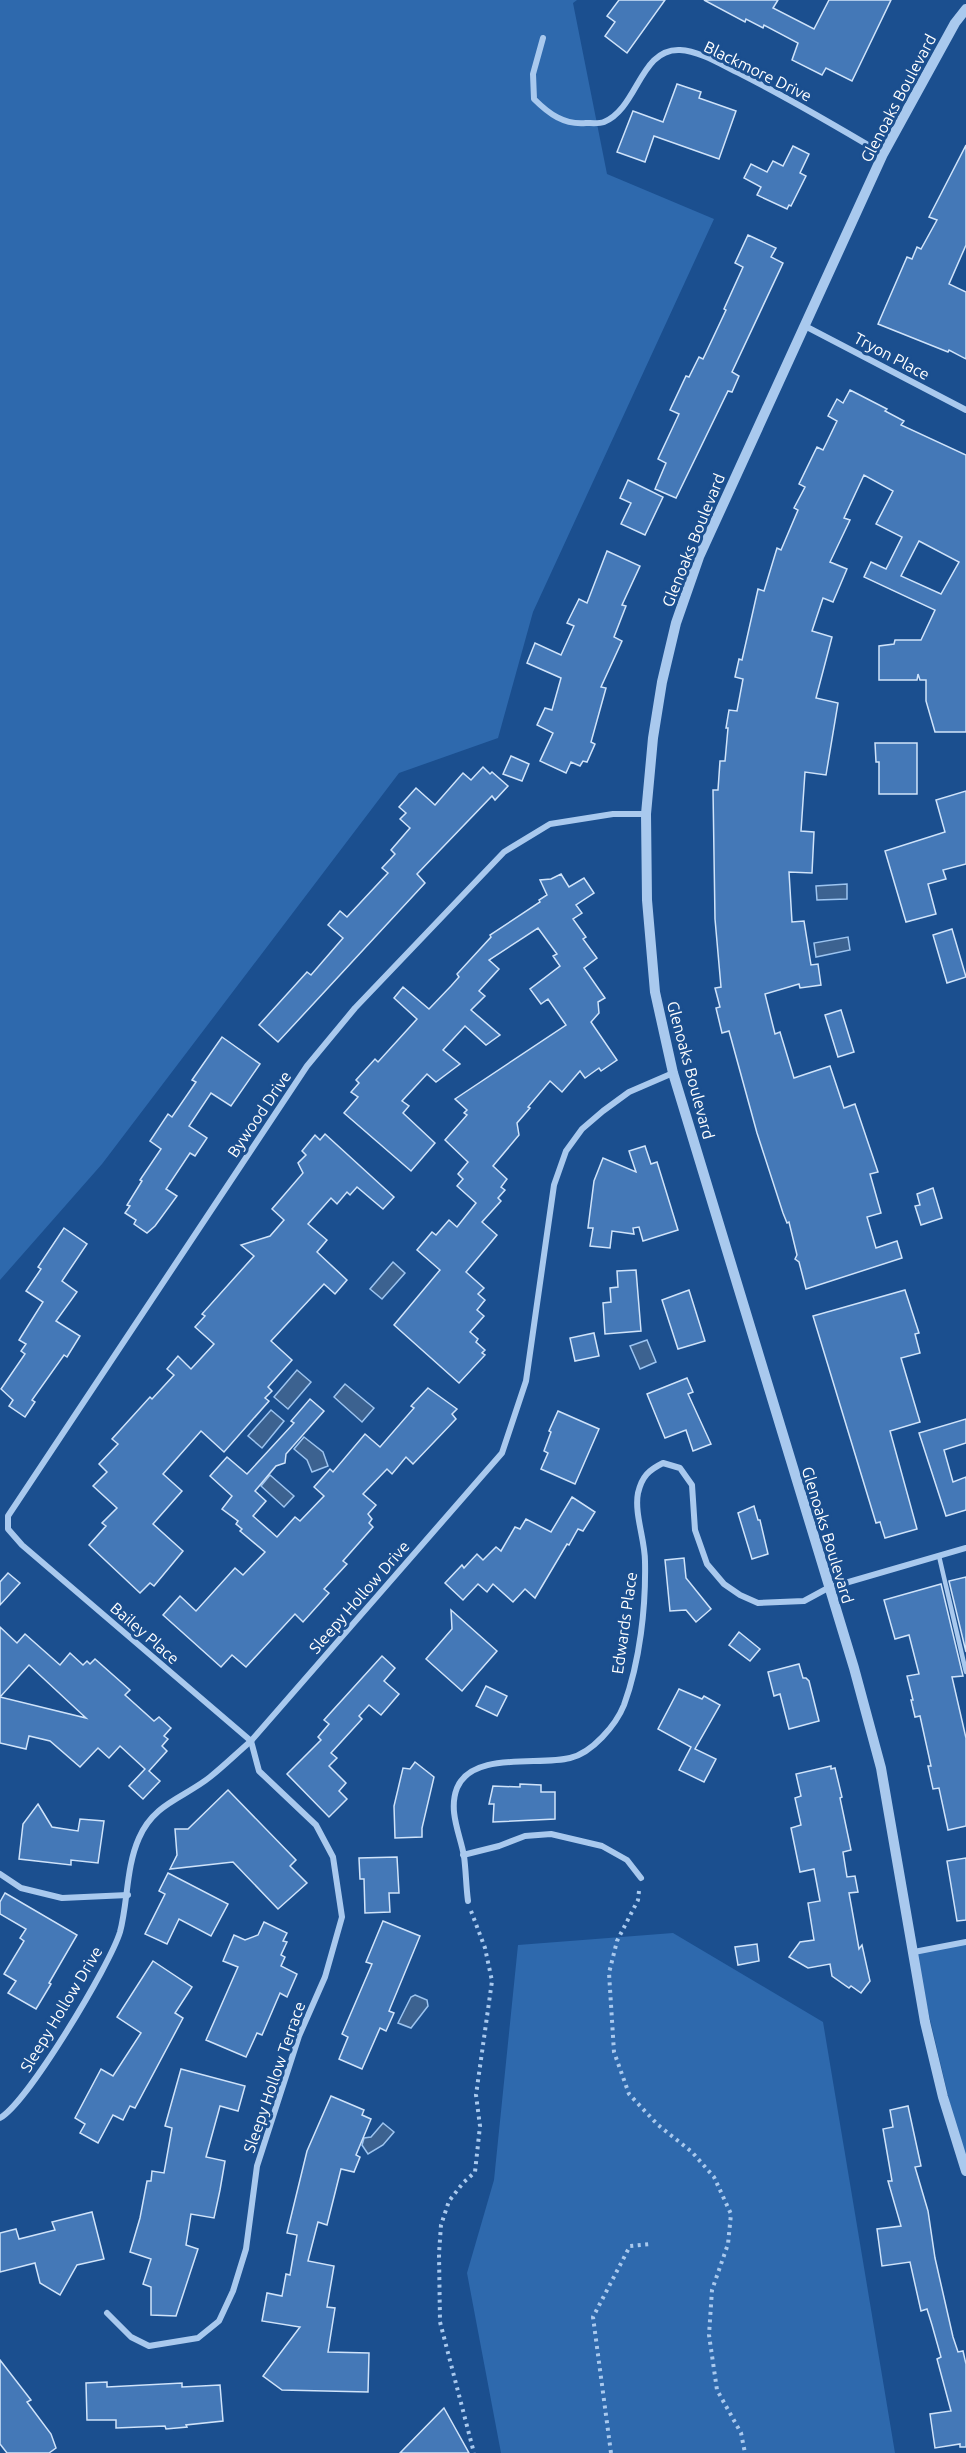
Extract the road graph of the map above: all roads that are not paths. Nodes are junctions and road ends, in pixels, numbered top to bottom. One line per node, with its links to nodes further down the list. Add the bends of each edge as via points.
1 (966, 9): 3 (street, Glenoaks Boulevard, via 944,41)
2 (543, 38): 3 (street, Blackmore Drive, via 532,74 534,99 551,115 576,124 604,122 628,104 645,70 661,54 680,50 711,59 773,90)
3 (883, 154): 4 (street, Glenoaks Boulevard)
4 (805, 326): 5 (street, Tryon Place); 6 (street, Glenoaks Boulevard, via 699,557 676,623 653,738)
5 (966, 410)
6 (646, 814): 7 (street, Glenoaks Boulevard, via 647,900 655,992); 8 (street, Bywood Drive, via 613,814 550,824 504,852 355,1008 307,1066 12,1506 8,1528)
7 (673, 1073): 11 (street, Glenoaks Boulevard); 13 (street, Sleepy Hollow Drive, via 629,1092 582,1129 566,1151 554,1185 526,1381 502,1453)
8 (22, 1545): 13 (street, Bailey Place)
9 (966, 1548): 10 (street, Edwards Place)
10 (939, 1556): 11 (street, Edwards Place); 12 (lane)
11 (828, 1588): 14 (street, Edwards Place, via 804,1601 759,1603 740,1595 707,1564 695,1530 692,1485 680,1468 663,1463 647,1472 638,1494 645,1559 644,1599 623,1706 611,1729 573,1758 495,1763 471,1771 457,1788 454,1816); 20 (street, Glenoaks Boulevard, via 881,1768)
12 (966, 1672)
13 (251, 1741): 17 (street, Sleepy Hollow Drive, via 208,1779 176,1797 152,1817 139,1838); 23 (street, Sleepy Hollow Terrace, via 260,1771 316,1825 333,1857 342,1917 325,1977 299,2036 257,2166 246,2250 219,2321 198,2338 149,2346 131,2337)
14 (464, 1855): 16 (street, via 525,1836 551,1834 602,1846 627,1860); 18 (street, Edwards Place)
15 (0, 1874): 17 (street, via 21,1888 62,1898)
16 (641, 1878)
17 (128, 1895): 21 (street, Sleepy Hollow Drive, via 119,1934 106,1965 36,2078 12,2110)
18 (468, 1901)
19 (966, 1942): 20 (street)
20 (914, 1952): 22 (street, Glenoaks Boulevard, via 925,2022)
21 (0, 2118)
22 (966, 2171)
23 (107, 2313)

